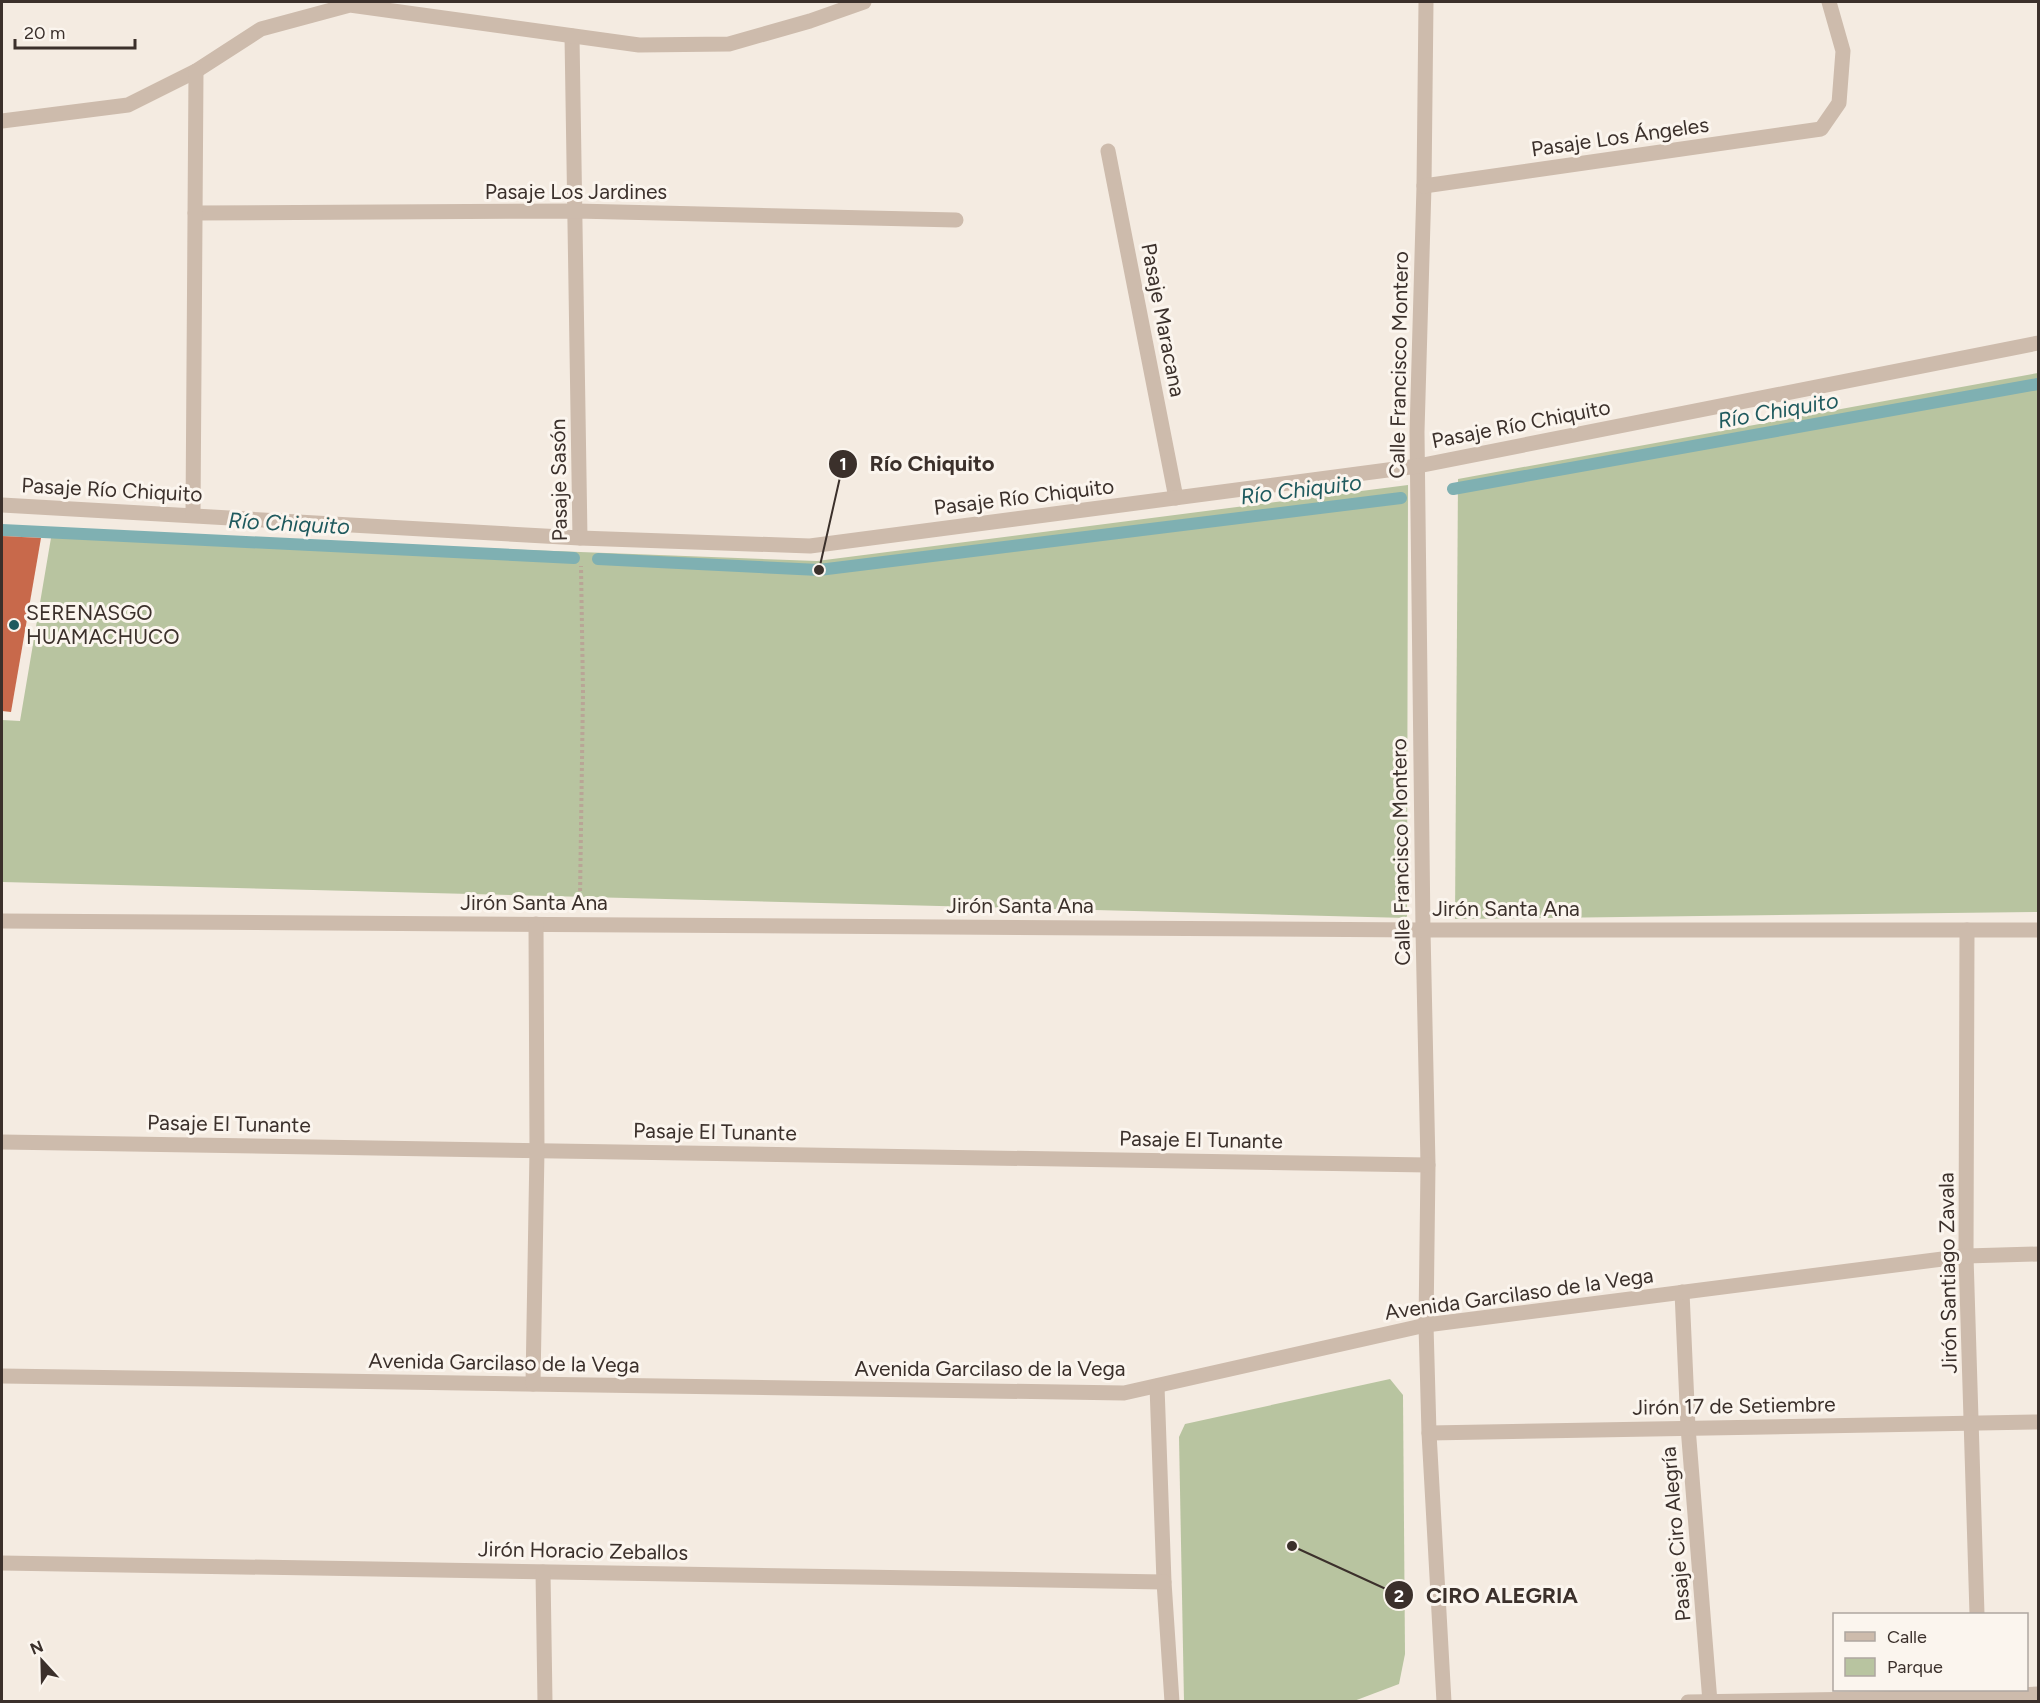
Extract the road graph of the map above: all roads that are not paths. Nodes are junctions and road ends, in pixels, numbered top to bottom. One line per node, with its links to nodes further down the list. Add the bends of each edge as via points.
1 (864, 2): 4 (street, via 729,44 639,45)
2 (1426, 2): 8 (street, Calle Francisco Montero)
3 (1829, 2): 8 (street, Pasaje Los Ángeles, via 1843,51 1839,103 1821,129)
4 (572, 36): 5 (street, via 350,5 261,29); 9 (street, Pasaje Sasón)
5 (196, 71): 6 (street, via 128,105); 10 (street)
6 (2, 121)
7 (1108, 151): 14 (street, Pasaje Maracana)
8 (1424, 186): 13 (street, Calle Francisco Montero)
9 (576, 211): 10 (street, Pasaje Los Jardines); 11 (street, Pasaje Los Jardines); 17 (street, Pasaje Sasón)
10 (195, 213): 16 (street)
11 (956, 220)
12 (2038, 343): 13 (street, Pasaje Río Chiquito)
13 (1418, 466): 14 (street, Pasaje Río Chiquito); 20 (street, Calle Francisco Montero)
14 (1176, 498): 17 (street, Pasaje Río Chiquito, via 810,546)
15 (2, 506): 16 (street, Pasaje Río Chiquito)
16 (193, 515): 17 (street, Pasaje Río Chiquito)
17 (580, 538)
18 (2, 921): 19 (street, Jirón Santa Ana)
19 (536, 924): 20 (street, Jirón Santa Ana); 24 (street)
20 (1423, 930): 21 (street, Jirón Santa Ana); 25 (street, Calle Francisco Montero)
21 (1967, 930): 22 (street, Jirón Santa Ana); 27 (street, Jirón Santiago Zavala)
22 (2038, 930)
23 (2, 1142): 24 (street, Pasaje El Tunante)
24 (537, 1150): 25 (street, Pasaje El Tunante); 31 (street)
25 (1428, 1165): 29 (street, Calle Francisco Montero)
26 (2038, 1254): 27 (street, Avenida Garcilaso de la Vega)
27 (1966, 1256): 28 (street, Avenida Garcilaso de la Vega); 34 (street, Jirón Santiago Zavala)
28 (1682, 1292): 29 (street, Avenida Garcilaso de la Vega); 35 (street, Pasaje Ciro Alegría)
29 (1426, 1325): 32 (street, Avenida Garcilaso de la Vega); 36 (street, Calle Francisco Montero)
30 (2, 1376): 31 (street, Avenida Garcilaso de la Vega)
31 (533, 1384): 32 (street, Avenida Garcilaso de la Vega, via 1124,1393)
32 (1157, 1386): 39 (street)
33 (2038, 1422): 34 (street, Jirón 17 de Setiembre)
34 (1972, 1423): 35 (street, Jirón 17 de Setiembre); 40 (street, Jirón Santiago Zavala)
35 (1688, 1427): 36 (street, Jirón 17 de Setiembre); 47 (street, Pasaje Ciro Alegría)
36 (1430, 1433): 45 (street, Calle Francisco Montero)
37 (2, 1563): 38 (street, Jirón Horacio Zeballos)
38 (543, 1572): 39 (street, Jirón Horacio Zeballos); 43 (street)
39 (1164, 1582): 44 (street)
40 (1977, 1613)
41 (2038, 1694): 42 (street)
42 (1979, 1696): 47 (street)
43 (545, 1701)
44 (1172, 1701)
45 (1444, 1701)
46 (1689, 1701): 47 (street)
47 (1710, 1701)

